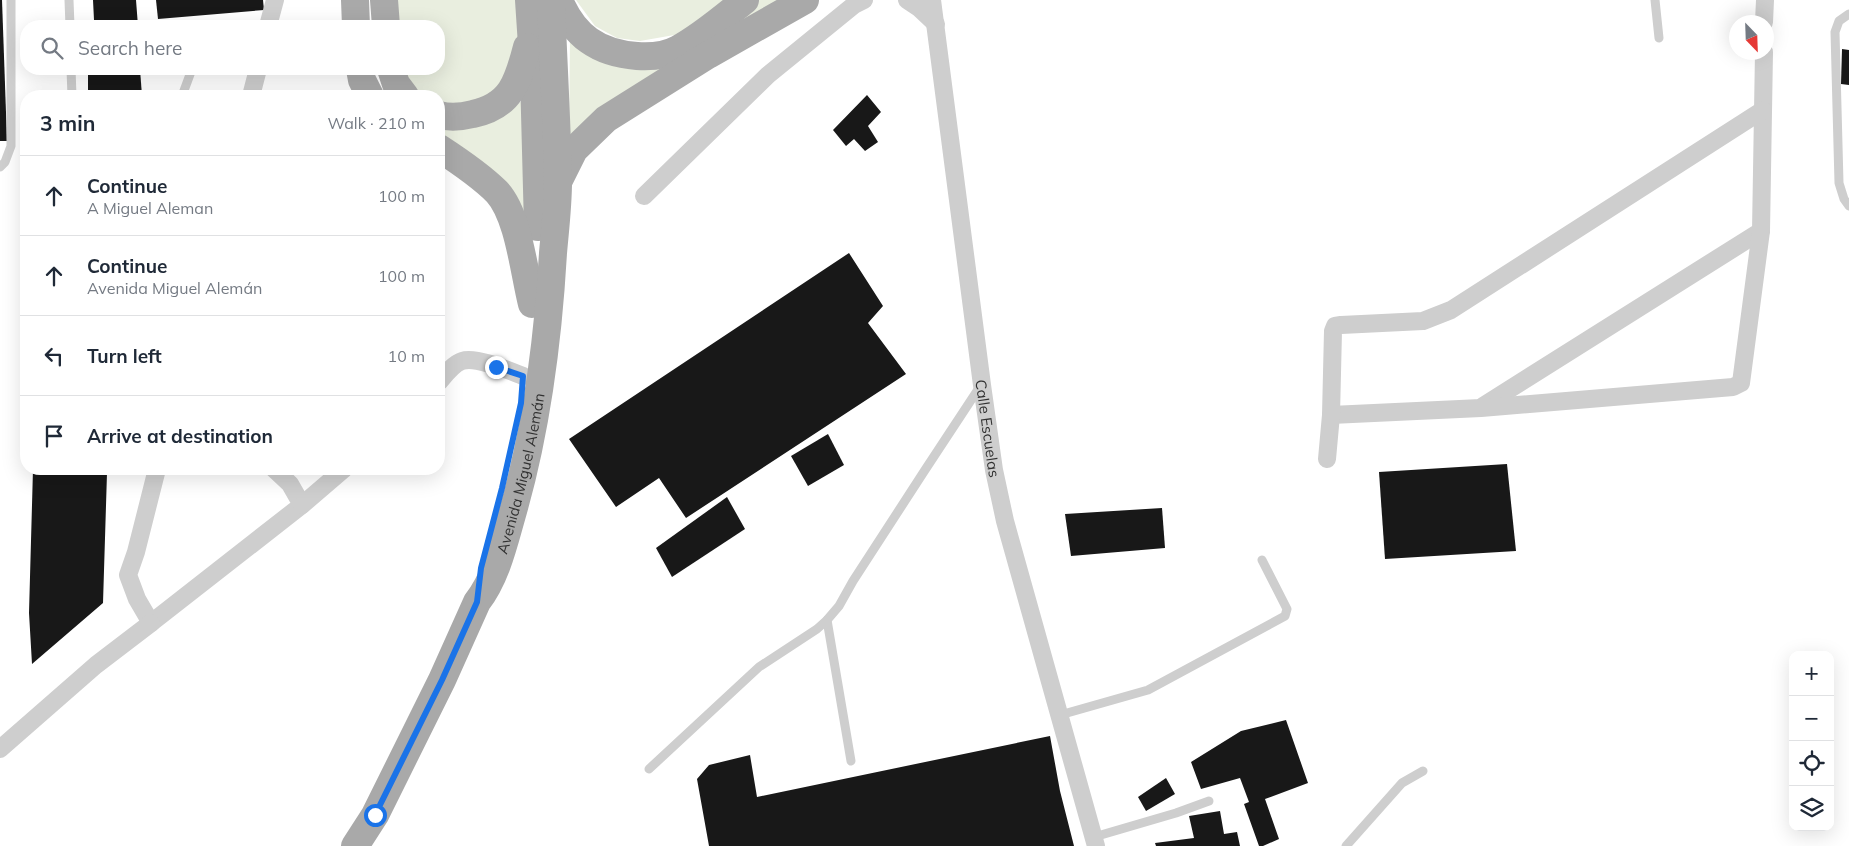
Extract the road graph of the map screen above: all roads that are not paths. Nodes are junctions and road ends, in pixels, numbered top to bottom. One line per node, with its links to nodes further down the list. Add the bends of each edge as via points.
1 (11, 0): 39 (lane, via 11,146)
2 (69, 0): 18 (lane)
3 (275, 0): 19 (street)
4 (355, 0): 20 (main road)
5 (384, 0): 21 (main road)
6 (529, 0): 23 (main road, Avenida Miguel Alemán)
7 (551, 0): 40 (main road, Avenida Miguel Alemán)
8 (559, 0): 9 (main road, via 566,16 582,36 602,49 623,55 652,57 676,50)
9 (746, 0)
10 (805, 0): 40 (main road, via 708,55 606,119 574,150)
11 (864, 0): 41 (street, via 768,75)
12 (908, 0): 22 (street)
13 (932, 0): 22 (street, Calle Escuelas)
14 (1655, 0): 24 (lane)
15 (1765, 0): 17 (street)
16 (1849, 14): 42 (lane, via 1839,21 1835,32 1839,183)
17 (1764, 15)
18 (70, 20)
19 (270, 20)
20 (356, 20)
21 (386, 20)
22 (936, 24): 47 (street, Calle Escuelas)
23 (531, 32): 37 (main road, via 516,80 504,100 487,111 460,117); 44 (main road, Avenida Miguel Alemán, via 539,219)
24 (1659, 38)
25 (1764, 60): 36 (street)
26 (71, 75): 31 (lane)
27 (190, 75): 32 (lane)
28 (256, 75): 33 (street)
29 (361, 75): 34 (main road)
30 (393, 75): 35 (main road)
31 (72, 90)
32 (184, 90)
33 (253, 90)
34 (367, 90)
35 (400, 90)
36 (1763, 110): 43 (street); 49 (street, via 1451,310 1424,321 1335,326)
37 (445, 116)
38 (445, 152): 44 (main road, via 498,193 515,226)
39 (0, 167)
40 (558, 183): 54 (main road, Avenida Miguel Alemán, via 544,362 535,416)
41 (644, 196)
42 (1849, 206)
43 (1761, 231): 48 (street); 48 (street, via 1743,378 1739,385)
44 (532, 304): 46 (main road, Avenida Miguel Alemán)
45 (445, 376): 46 (street, via 463,360 474,360)
46 (523, 376): 54 (main road, Avenida Miguel Alemán)
47 (982, 385): 57 (lane); 59 (street, Calle Escuelas, via 994,470 1006,521)
48 (1481, 408): 49 (street)
49 (1331, 415): 50 (street)
50 (1327, 459)
51 (155, 475): 58 (street, via 128,574)
52 (280, 475): 55 (street, via 290,484)
53 (337, 475): 55 (street)
54 (510, 490): 66 (main road, Avenida Miguel Alemán, via 481,568 477,602 380,807)
55 (302, 505): 58 (street)
56 (1262, 560): 59 (lane, via 1287,610 1285,616 1148,690)
57 (827, 620): 61 (lane); 62 (lane, via 759,667)
58 (150, 623): 60 (street, via 96,665)
59 (1060, 714): 65 (street, Calle Escuelas)
60 (0, 749)
61 (851, 761)
62 (648, 769)
63 (1422, 771): 67 (lane, via 1402,783)
64 (1209, 802): 65 (lane)
65 (1095, 842)
66 (355, 846)
67 (1346, 846)

